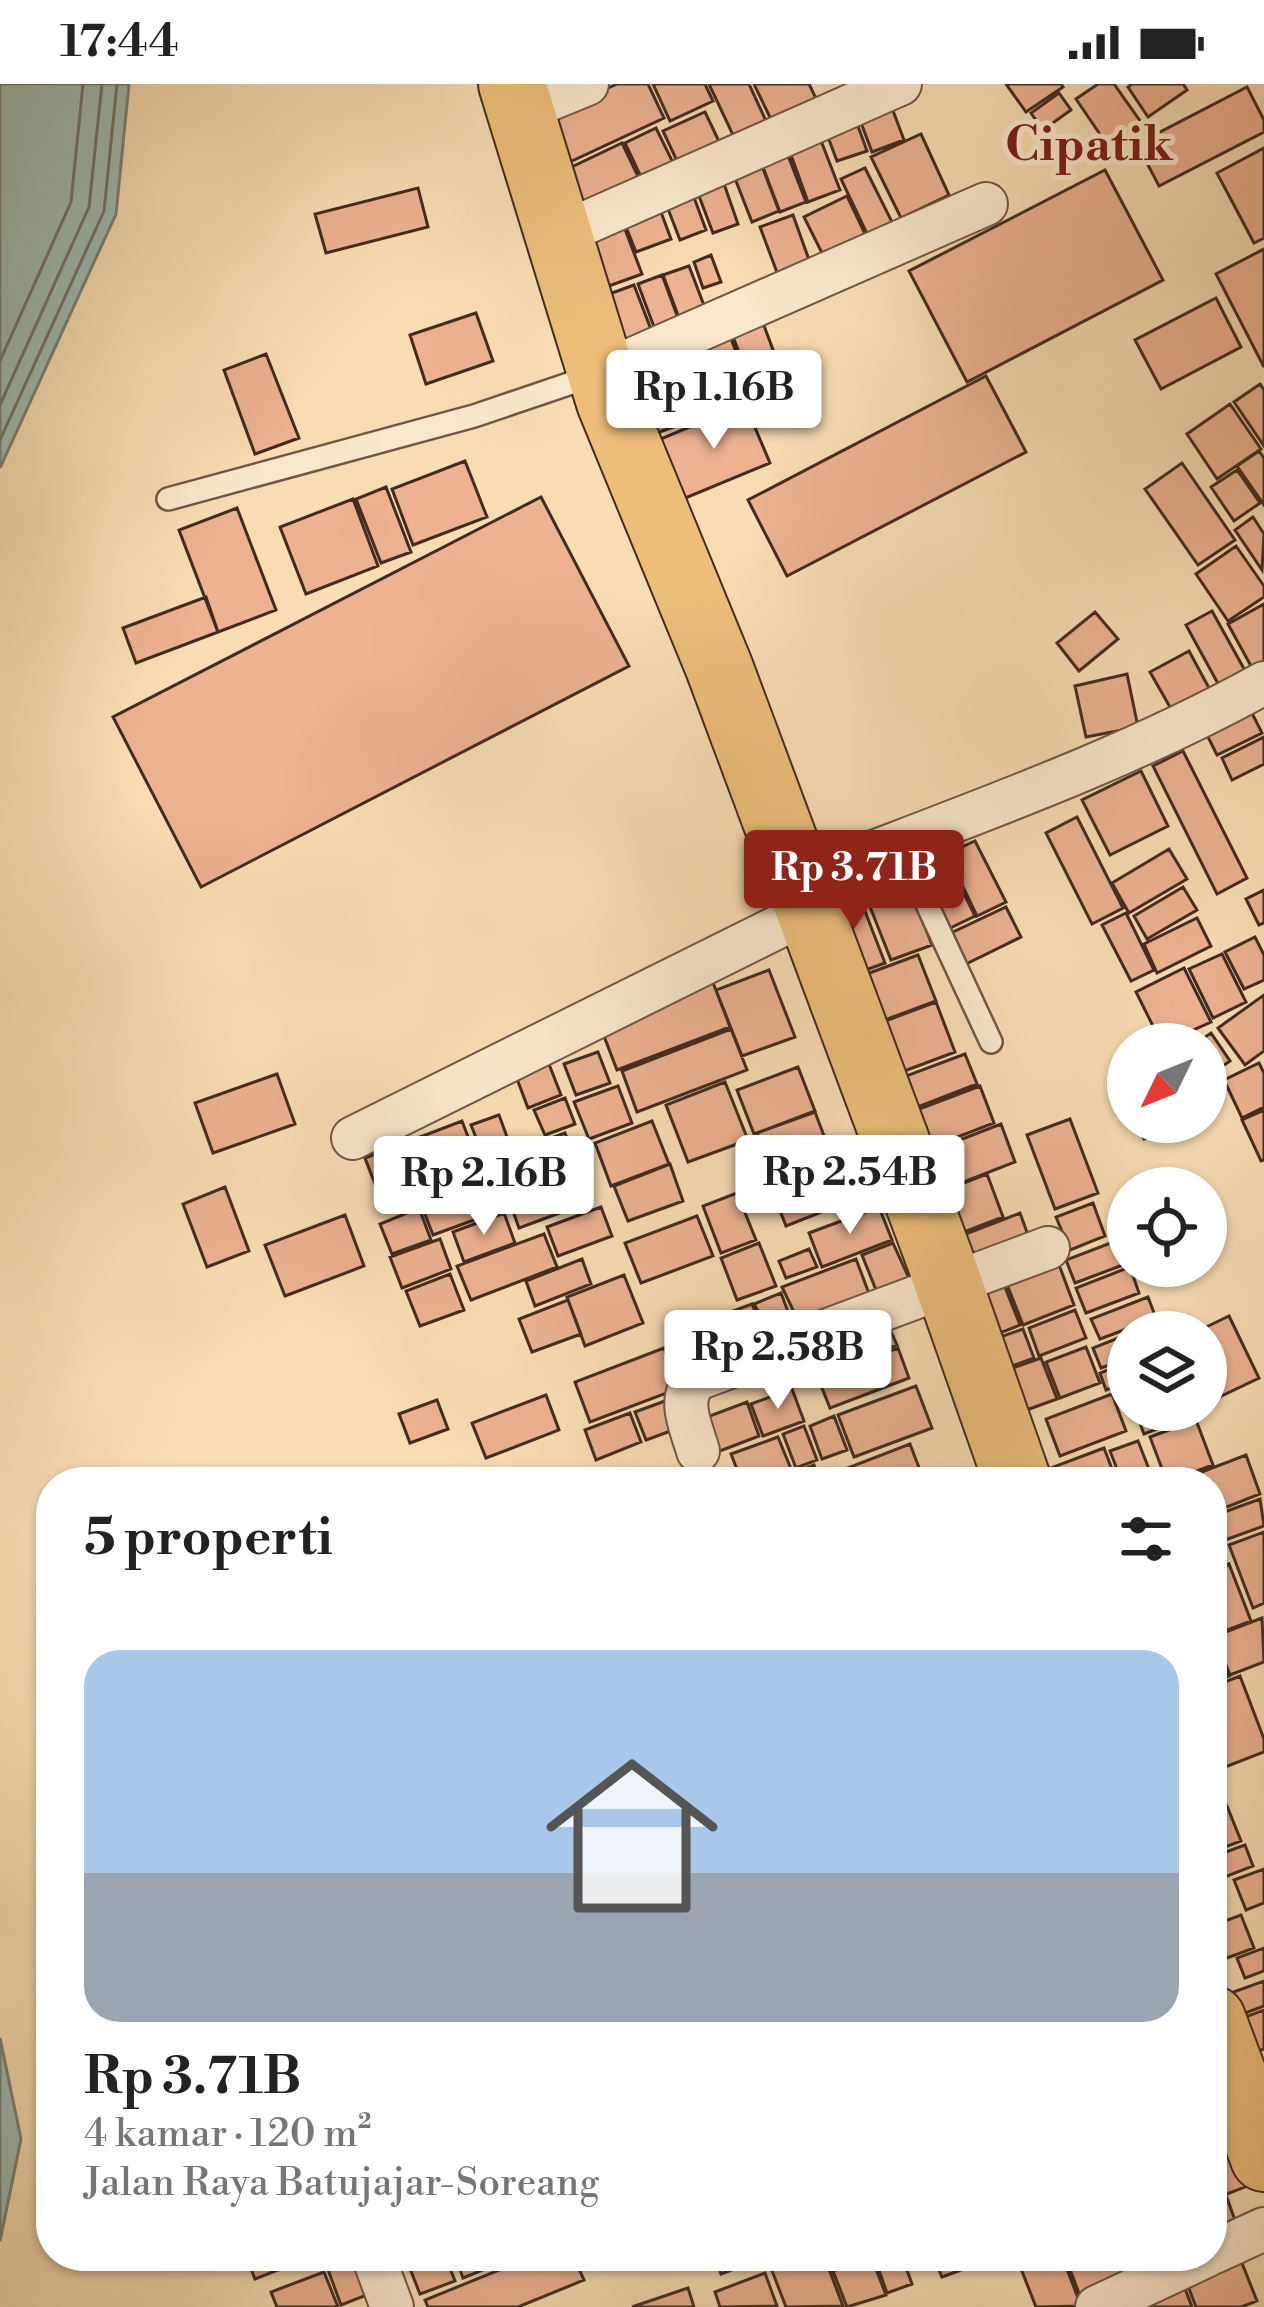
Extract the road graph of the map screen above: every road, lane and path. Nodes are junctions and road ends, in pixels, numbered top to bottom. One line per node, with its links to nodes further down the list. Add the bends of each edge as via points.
1 (587, 84): 3 (street)
2 (901, 84): 5 (street)
3 (517, 98): 5 (highway)
4 (986, 204): 6 (street)
5 (556, 236): 6 (highway)
6 (601, 373): 7 (lane); 10 (highway)
7 (168, 500)
8 (1264, 683): 9 (street, via 1138,746)
9 (898, 842): 10 (street); 11 (lane)
10 (802, 897): 12 (street); 14 (highway)
11 (991, 1042)
12 (353, 1138)
13 (1048, 1248): 14 (street)
14 (948, 1284): 15 (street, via 697,1379 684,1400); 16 (highway)
15 (698, 1451)
16 (1013, 1467)
17 (1227, 2059): 18 (highway)
18 (1264, 2158)
19 (1264, 2229): 20 (street)
20 (1227, 2246)
21 (379, 2271): 23 (street)
22 (1175, 2271): 24 (street)
23 (392, 2307)
24 (1097, 2307)

